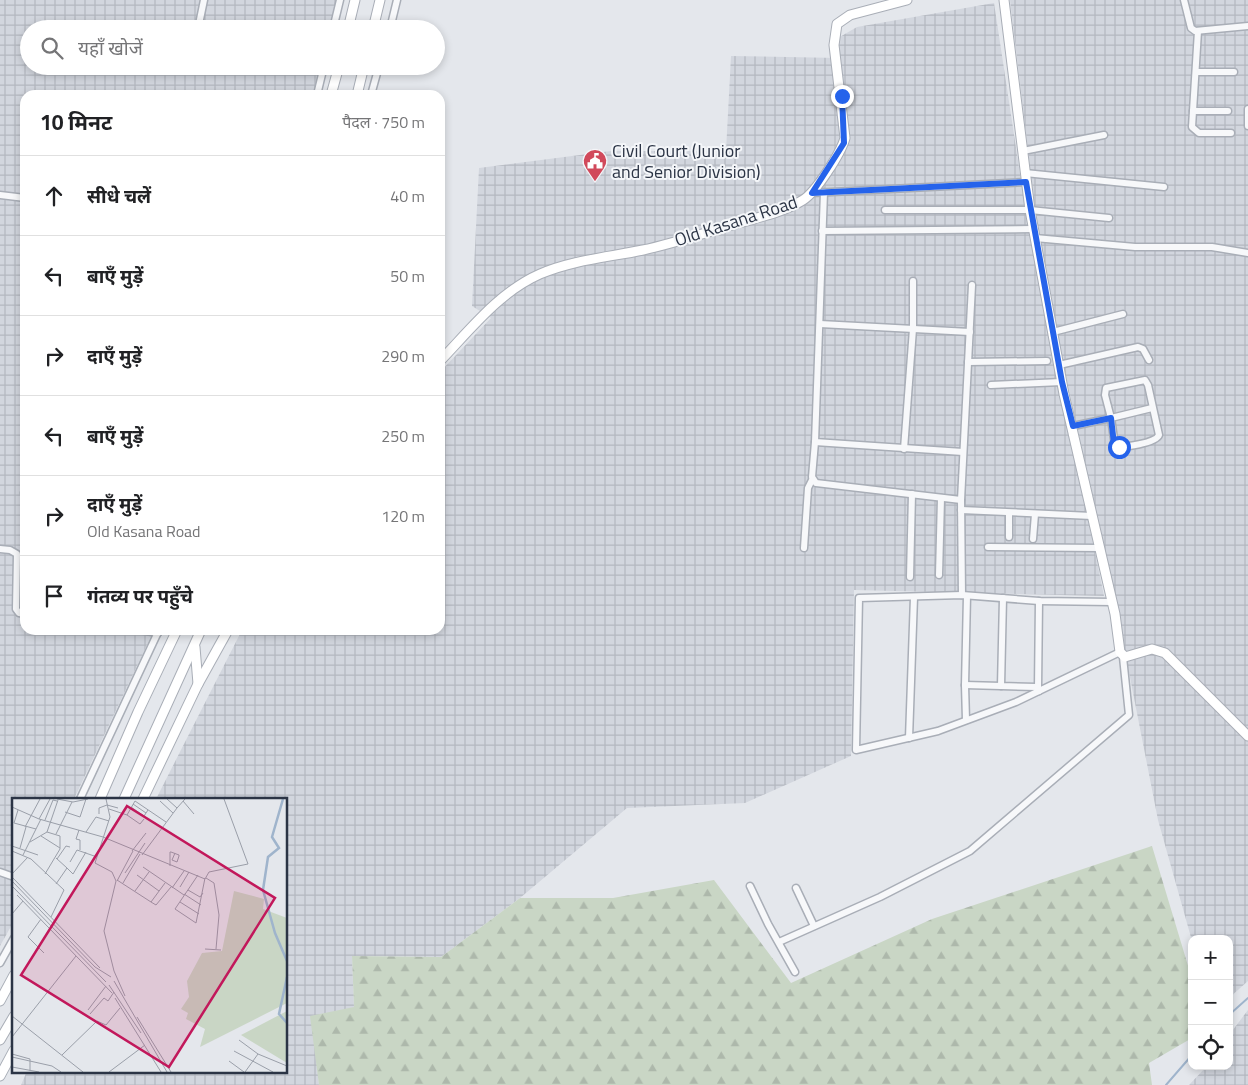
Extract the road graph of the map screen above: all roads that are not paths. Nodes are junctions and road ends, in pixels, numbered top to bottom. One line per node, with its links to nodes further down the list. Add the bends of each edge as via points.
1 (204, 0): 10 (street)
2 (340, 0): 11 (street)
3 (355, 0): 12 (street)
4 (380, 0): 13 (street)
5 (398, 0): 14 (street)
6 (907, 0): 9 (street, Old Kasana Road)
7 (1004, 0): 33 (street)
8 (1184, 0): 16 (street, via 1191,28)
9 (877, 4): 37 (street, Old Kasana Road, via 837,24 834,45 845,138 842,148)
10 (200, 20)
11 (335, 20)
12 (350, 20)
13 (375, 20)
14 (392, 20)
15 (1248, 26): 16 (street)
16 (1198, 31): 17 (street)
17 (1196, 72): 18 (street); 28 (street)
18 (1234, 72)
19 (322, 75): 23 (street)
20 (337, 75): 24 (street)
21 (362, 75): 25 (street)
22 (377, 75): 26 (street)
23 (318, 90)
24 (333, 90)
25 (357, 90)
26 (372, 90)
27 (1248, 109): 30 (street)
28 (1193, 111): 29 (street); 31 (street, via 1194,131)
29 (1228, 111)
30 (1248, 126)
31 (1231, 134)
32 (1104, 135): 33 (street)
33 (1022, 151): 34 (street)
34 (1025, 177): 35 (street); 36 (street); 41 (street)
35 (1164, 187)
36 (824, 192): 37 (street); 43 (street)
37 (812, 193): 53 (street, Old Kasana Road, via 790,207 756,218 535,276 493,306)
38 (0, 194): 39 (street)
39 (20, 197)
40 (885, 210): 41 (street)
41 (1030, 210): 42 (street); 44 (street)
42 (1109, 218)
43 (822, 232): 44 (street); 49 (street)
44 (1034, 234): 45 (street, via 1144,247 1212,247); 52 (street)
45 (1248, 253)
46 (914, 281): 50 (street)
47 (972, 285): 51 (street)
48 (1123, 314): 52 (street)
49 (820, 324): 50 (street); 63 (street)
50 (913, 329): 51 (street); 64 (street)
51 (970, 332): 56 (street)
52 (1053, 332): 57 (street)
53 (445, 356)
54 (1149, 360): 57 (street, via 1143,349 1138,347)
55 (1047, 361): 56 (street)
56 (968, 362): 65 (street)
57 (1059, 365): 58 (street)
58 (1062, 382): 59 (street); 62 (street)
59 (991, 385)
60 (1152, 408): 61 (street); 61 (street, via 1145,380 1109,386 1104,392); 61 (street, via 1159,435 1154,440 1115,446)
61 (1111, 418): 62 (street)
62 (1073, 426): 73 (street)
63 (815, 442): 64 (street); 66 (street)
64 (904, 449): 65 (street)
65 (963, 452): 69 (street)
66 (812, 480): 67 (street, via 819,484); 77 (street, via 808,488)
67 (912, 494): 68 (street); 81 (street)
68 (941, 498): 69 (street); 80 (street)
69 (961, 500): 70 (street)
70 (962, 510): 71 (street); 82 (street)
71 (1009, 513): 72 (street); 74 (street)
72 (1035, 514): 73 (street); 75 (street)
73 (1092, 516): 78 (street)
74 (1008, 537)
75 (1033, 539)
76 (988, 547): 78 (street)
77 (804, 548)
78 (1099, 548): 86 (street)
79 (0, 549): 87 (street, via 17,554 16,609)
80 (939, 575)
81 (910, 576)
82 (965, 595): 83 (street); 84 (street); 95 (street)
83 (914, 597): 100 (street); 100 (street, via 858,598 856,750)
84 (1003, 598): 85 (street); 96 (street)
85 (1039, 601): 86 (street); 97 (street)
86 (1112, 602): 93 (street)
87 (20, 613)
88 (156, 635): 101 (street)
89 (175, 635): 102 (street)
90 (199, 635): 92 (street)
91 (225, 635): 94 (street)
92 (196, 642): 94 (street); 103 (street)
93 (1122, 654): 97 (street); 99 (street, via 1127,657 1152,649 1160,650); 109 (street, via 1129,715 970,851)
94 (198, 684): 104 (street)
95 (965, 685): 96 (street); 98 (street)
96 (1001, 686): 97 (street)
97 (1039, 689): 98 (street)
98 (966, 720): 100 (street)
99 (1248, 736)
100 (909, 738)
101 (80, 798)
102 (100, 798)
103 (124, 798)
104 (143, 798)
105 (0, 872): 106 (street)
106 (12, 876)
107 (750, 886): 111 (street)
108 (796, 888): 109 (street)
109 (814, 926): 111 (street)
110 (12, 942): 112 (street)
111 (779, 942): 113 (street)
112 (0, 963)
113 (795, 972)
114 (12, 979): 115 (street)
115 (0, 1001)
116 (12, 1019): 117 (street)
117 (0, 1040)
118 (12, 1054): 119 (street)
119 (0, 1076)

